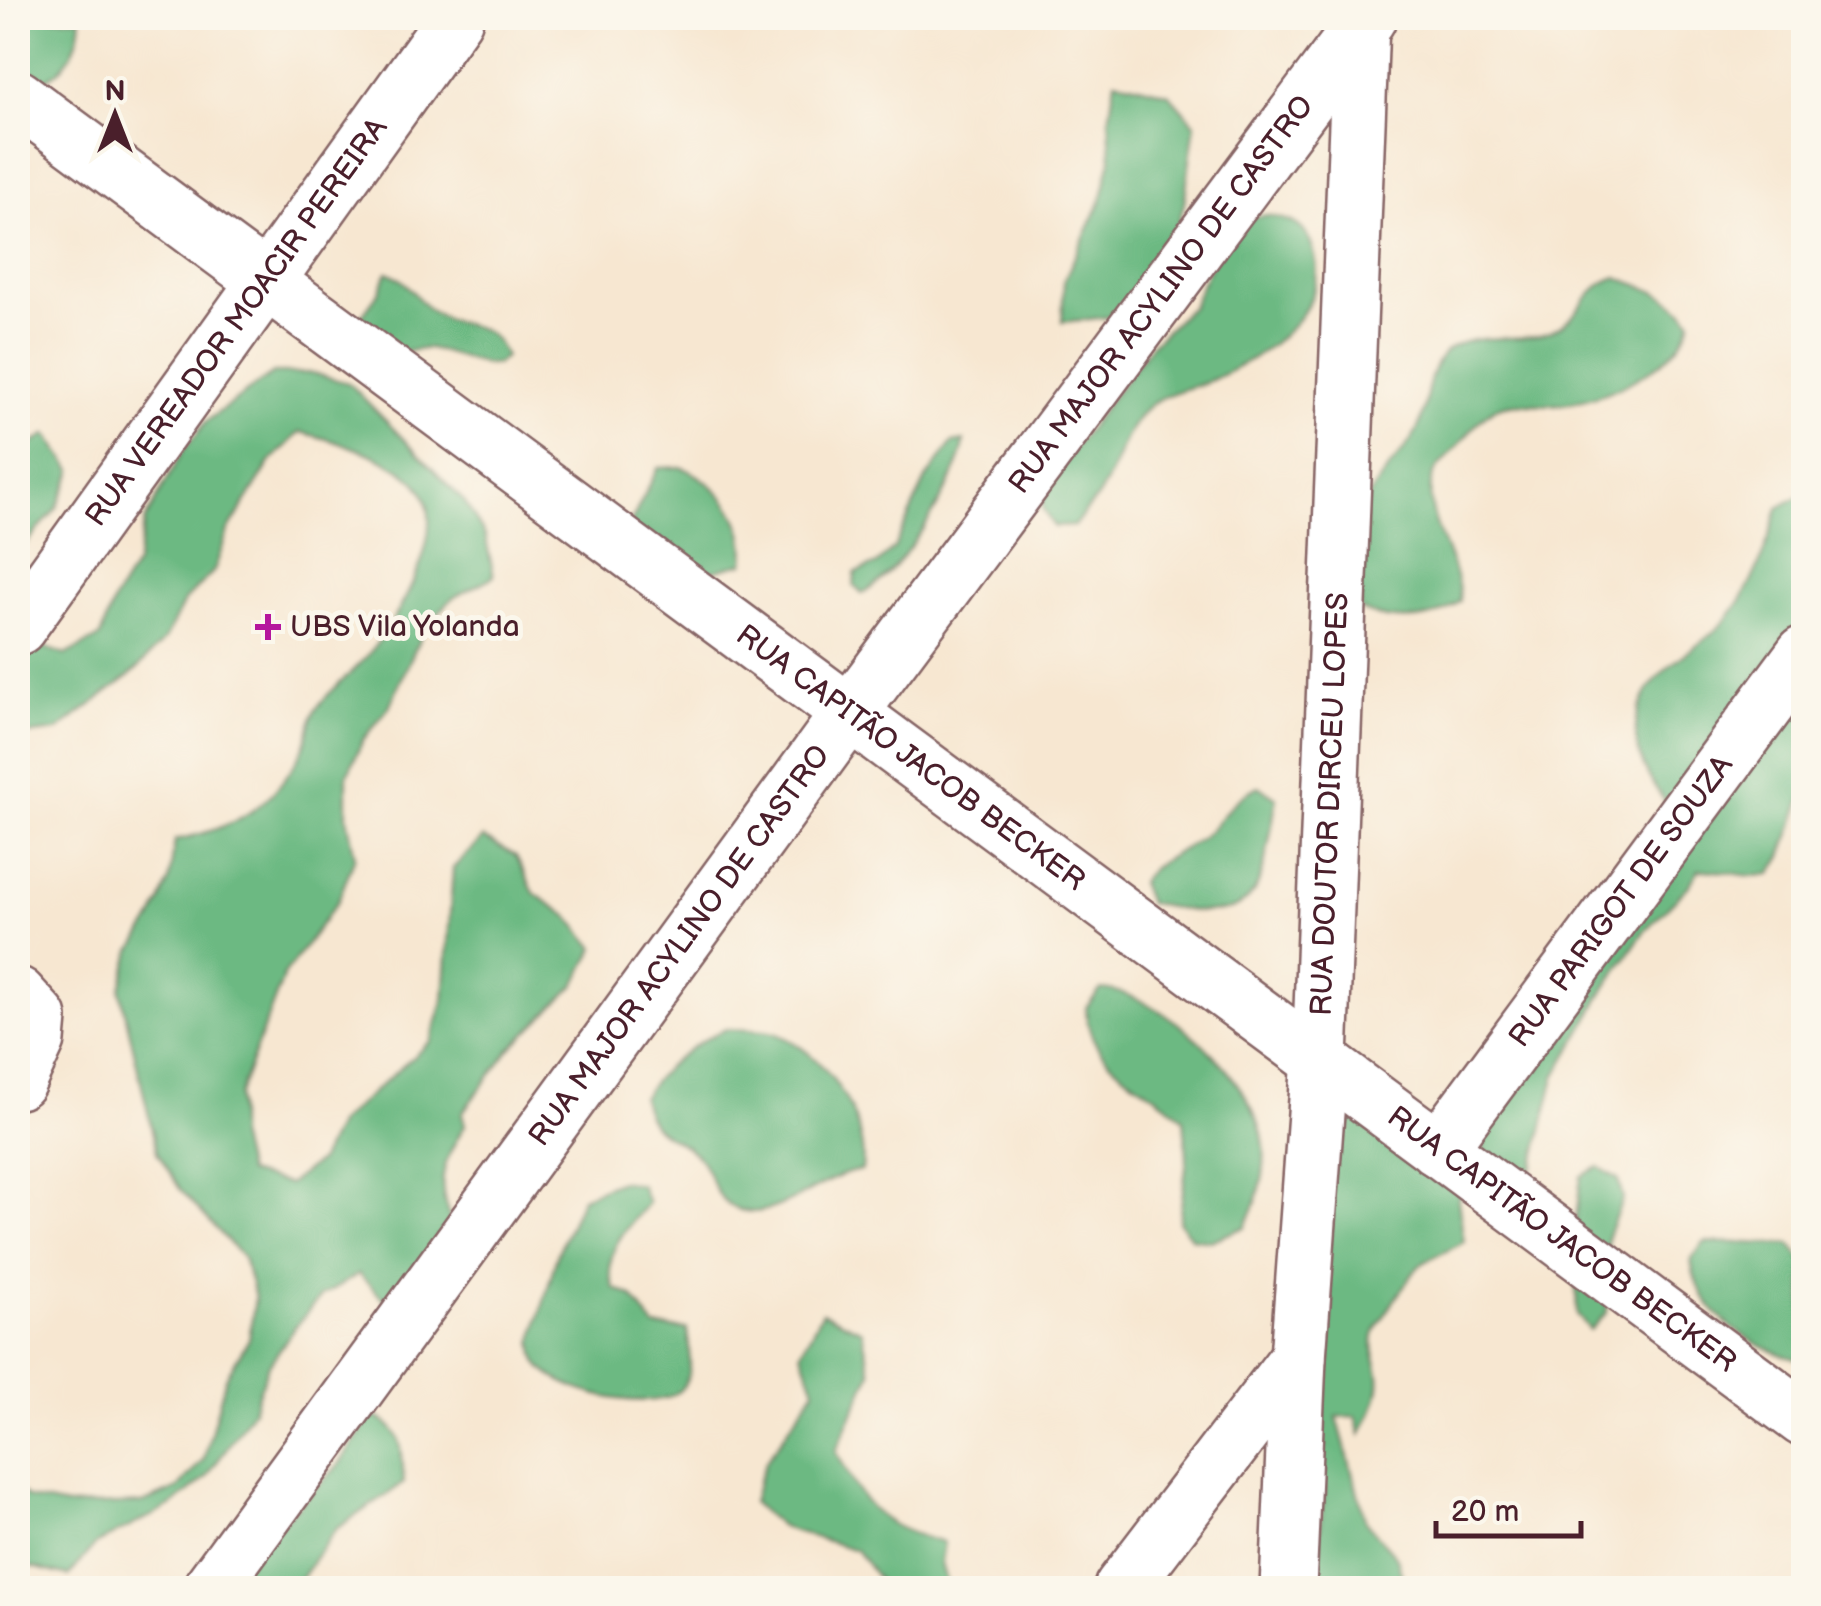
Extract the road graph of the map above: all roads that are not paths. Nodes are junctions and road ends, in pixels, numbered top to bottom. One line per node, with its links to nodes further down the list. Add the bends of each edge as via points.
1 (454, 18): 4 (street, RUA VEREADOR MOACIR PEREIRA)
2 (1363, 21): 7 (street, RUA MAJOR ACYLINO DE CASTRO); 9 (street, RUA DOUTOR DIRCEU LOPES)
3 (18, 98): 4 (street, RUA CAPITÃO JACOB BECKER)
4 (264, 280): 5 (street, RUA VEREADOR MOACIR PEREIRA); 7 (street, RUA CAPITÃO JACOB BECKER)
5 (18, 627)
6 (1804, 654): 11 (street, RUA PARIGOT DE SOUZA)
7 (851, 711): 9 (street, RUA CAPITÃO JACOB BECKER); 14 (street, RUA MAJOR ACYLINO DE CASTRO)
8 (18, 995): 10 (street, via 38,1018 37,1040)
9 (1320, 1059): 11 (street, RUA CAPITÃO JACOB BECKER); 12 (street, RUA DOUTOR DIRCEU LOPES)
10 (18, 1081)
11 (1438, 1149): 13 (street, RUA CAPITÃO JACOB BECKER)
12 (1298, 1358): 15 (street); 16 (street, RUA DOUTOR DIRCEU LOPES)
13 (1804, 1419)
14 (211, 1588)
15 (1122, 1588)
16 (1288, 1588)

